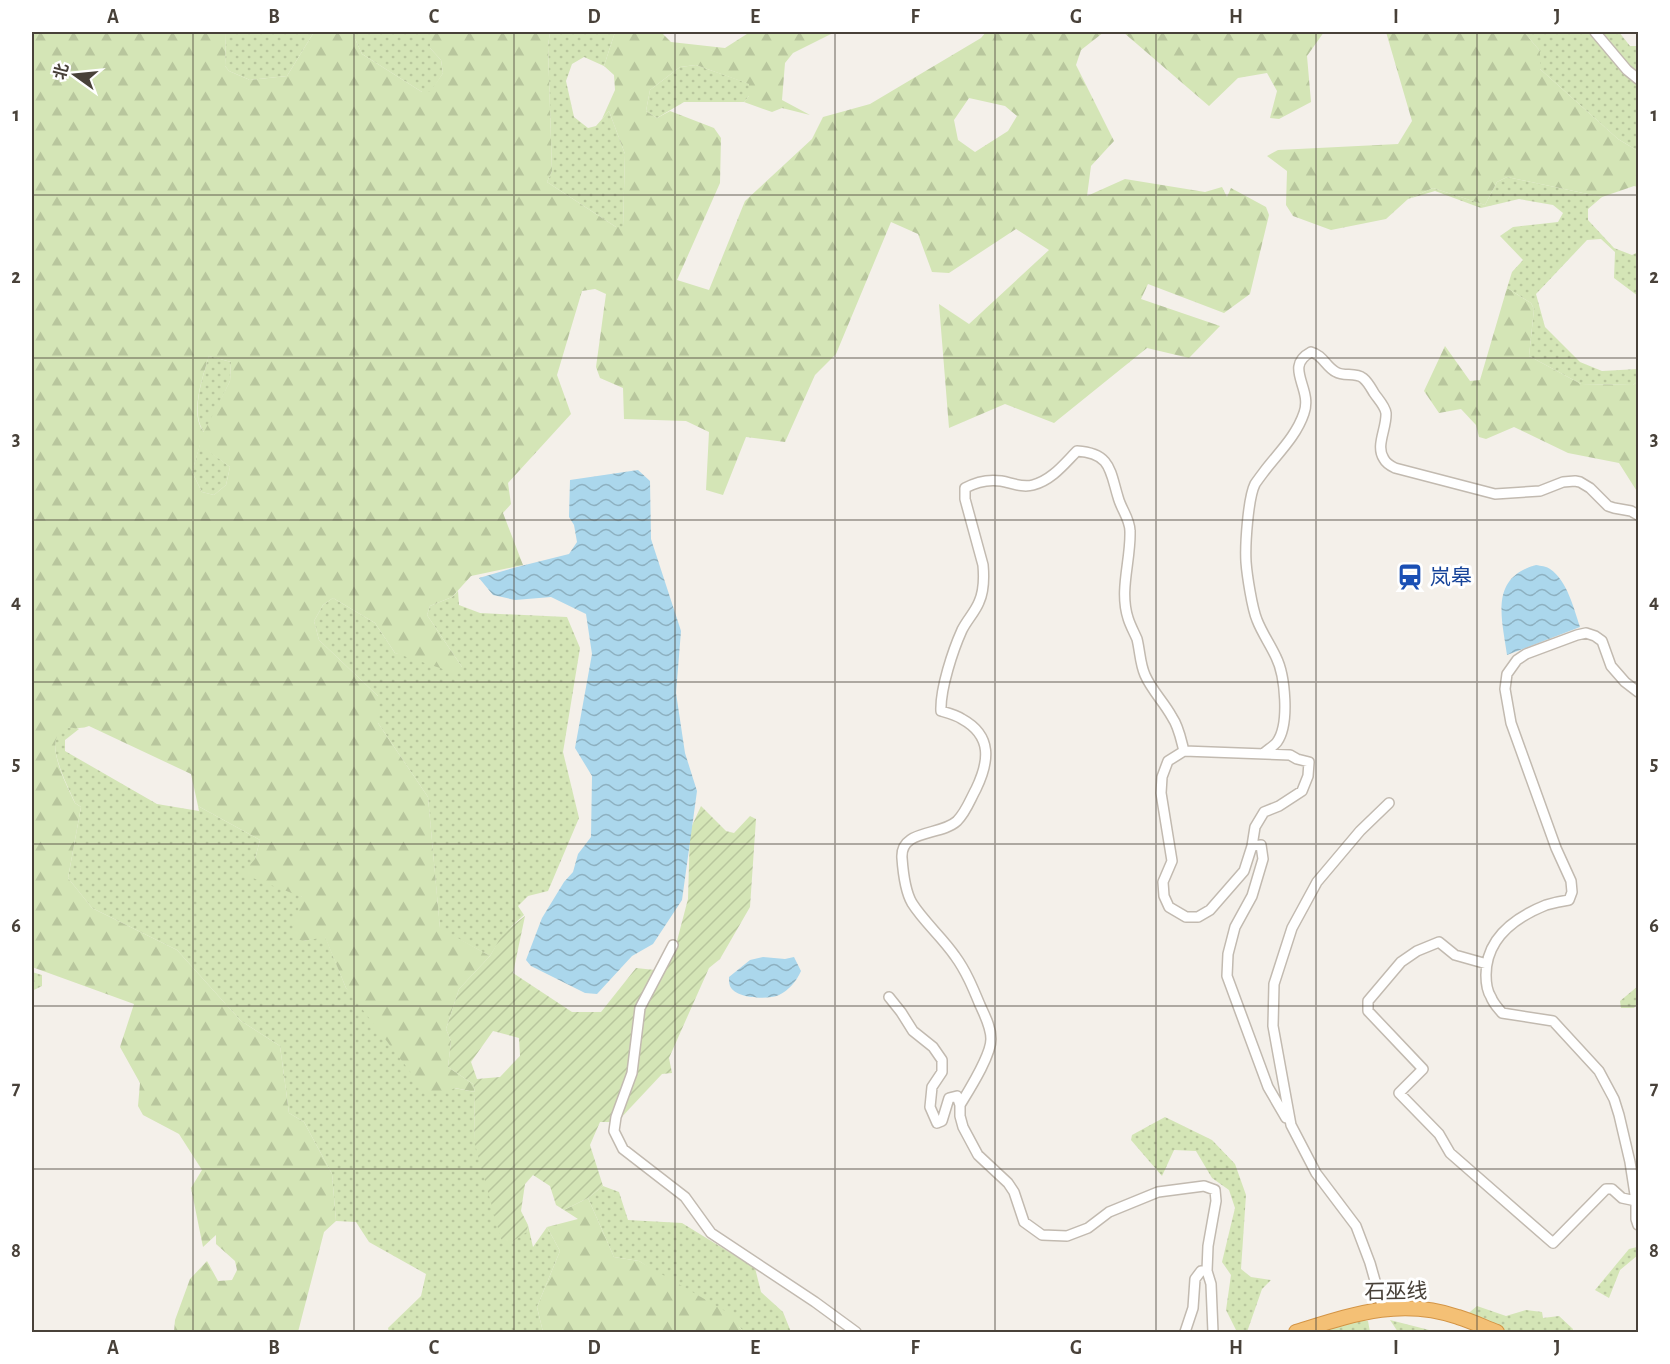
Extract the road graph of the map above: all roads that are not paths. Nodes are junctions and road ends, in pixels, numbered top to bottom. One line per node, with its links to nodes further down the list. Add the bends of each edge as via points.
1 (1595, 32): 2 (street)
2 (1638, 79)
3 (1638, 516): 6 (street, via 1608,506 1590,488 1575,481 1540,491 1495,494 1395,468 1384,460 1380,448 1384,408 1367,382 1357,375 1339,374 1317,353 1306,355 1298,364 1306,394 1304,414 1293,437 1254,485 1247,530 1246,562 1255,613 1277,658 1285,699 1278,741)
4 (1638, 692): 10 (street, via 1611,666 1602,641 1591,634 1577,635 1526,654 1509,669 1504,689 1511,723 1572,888 1569,900 1547,905 1507,928 1496,940)
5 (1184, 751): 6 (street); 8 (street, via 1168,761 1162,777 1172,861 1163,882 1169,907 1186,917 1198,917 1210,910 1244,871); 12 (street, via 1172,716 1144,674 1127,616 1129,520 1107,465 1100,457 1077,451 1053,476 1034,485 987,481 965,488 984,576 981,600 963,628 940,699 941,711 963,719 982,735 987,758 980,781 956,822 914,837 904,844 902,855 911,902 956,956 989,1024 991,1041 987,1056)
6 (1263, 754): 8 (street, via 1290,754 1309,762 1308,776 1302,791 1264,812 1255,827)
7 (1389, 803): 13 (street, via 1317,882 1292,928 1274,984 1273,1026)
8 (1252, 846): 13 (street, via 1260,845 1263,859 1252,896 1235,927 1227,976 1268,1087)
9 (673, 945): 18 (street, via 640,1008 632,1073 614,1131 623,1149 685,1197 711,1233)
10 (1487, 964): 14 (street, via 1489,993 1502,1013 1553,1021 1599,1071 1619,1114); 14 (street, via 1455,955 1439,942 1401,962 1368,1001 1368,1011 1422,1069 1399,1093 1439,1134 1450,1153 1553,1243 1606,1189)
11 (890, 998): 12 (street, via 913,1031 942,1060 942,1072 932,1087 930,1107 937,1124 942,1121 950,1098 957,1096)
12 (960, 1105): 16 (street, via 963,1127 978,1155 1008,1183 1024,1222 1042,1235 1067,1236 1088,1228 1109,1212 1158,1192 1204,1186 1215,1190)
13 (1291, 1125): 17 (street, via 1316,1173 1356,1226)
14 (1636, 1201): 15 (street)
15 (1638, 1225)
16 (1207, 1271): 19 (street, via 1201,1271 1195,1279 1193,1308); 20 (street)
17 (1383, 1309): 21 (highway, 石巫线); 22 (highway, 石巫线, via 1445,1313)
18 (856, 1332)
19 (1185, 1332)
20 (1213, 1332)
21 (1296, 1332)
22 (1497, 1332)

